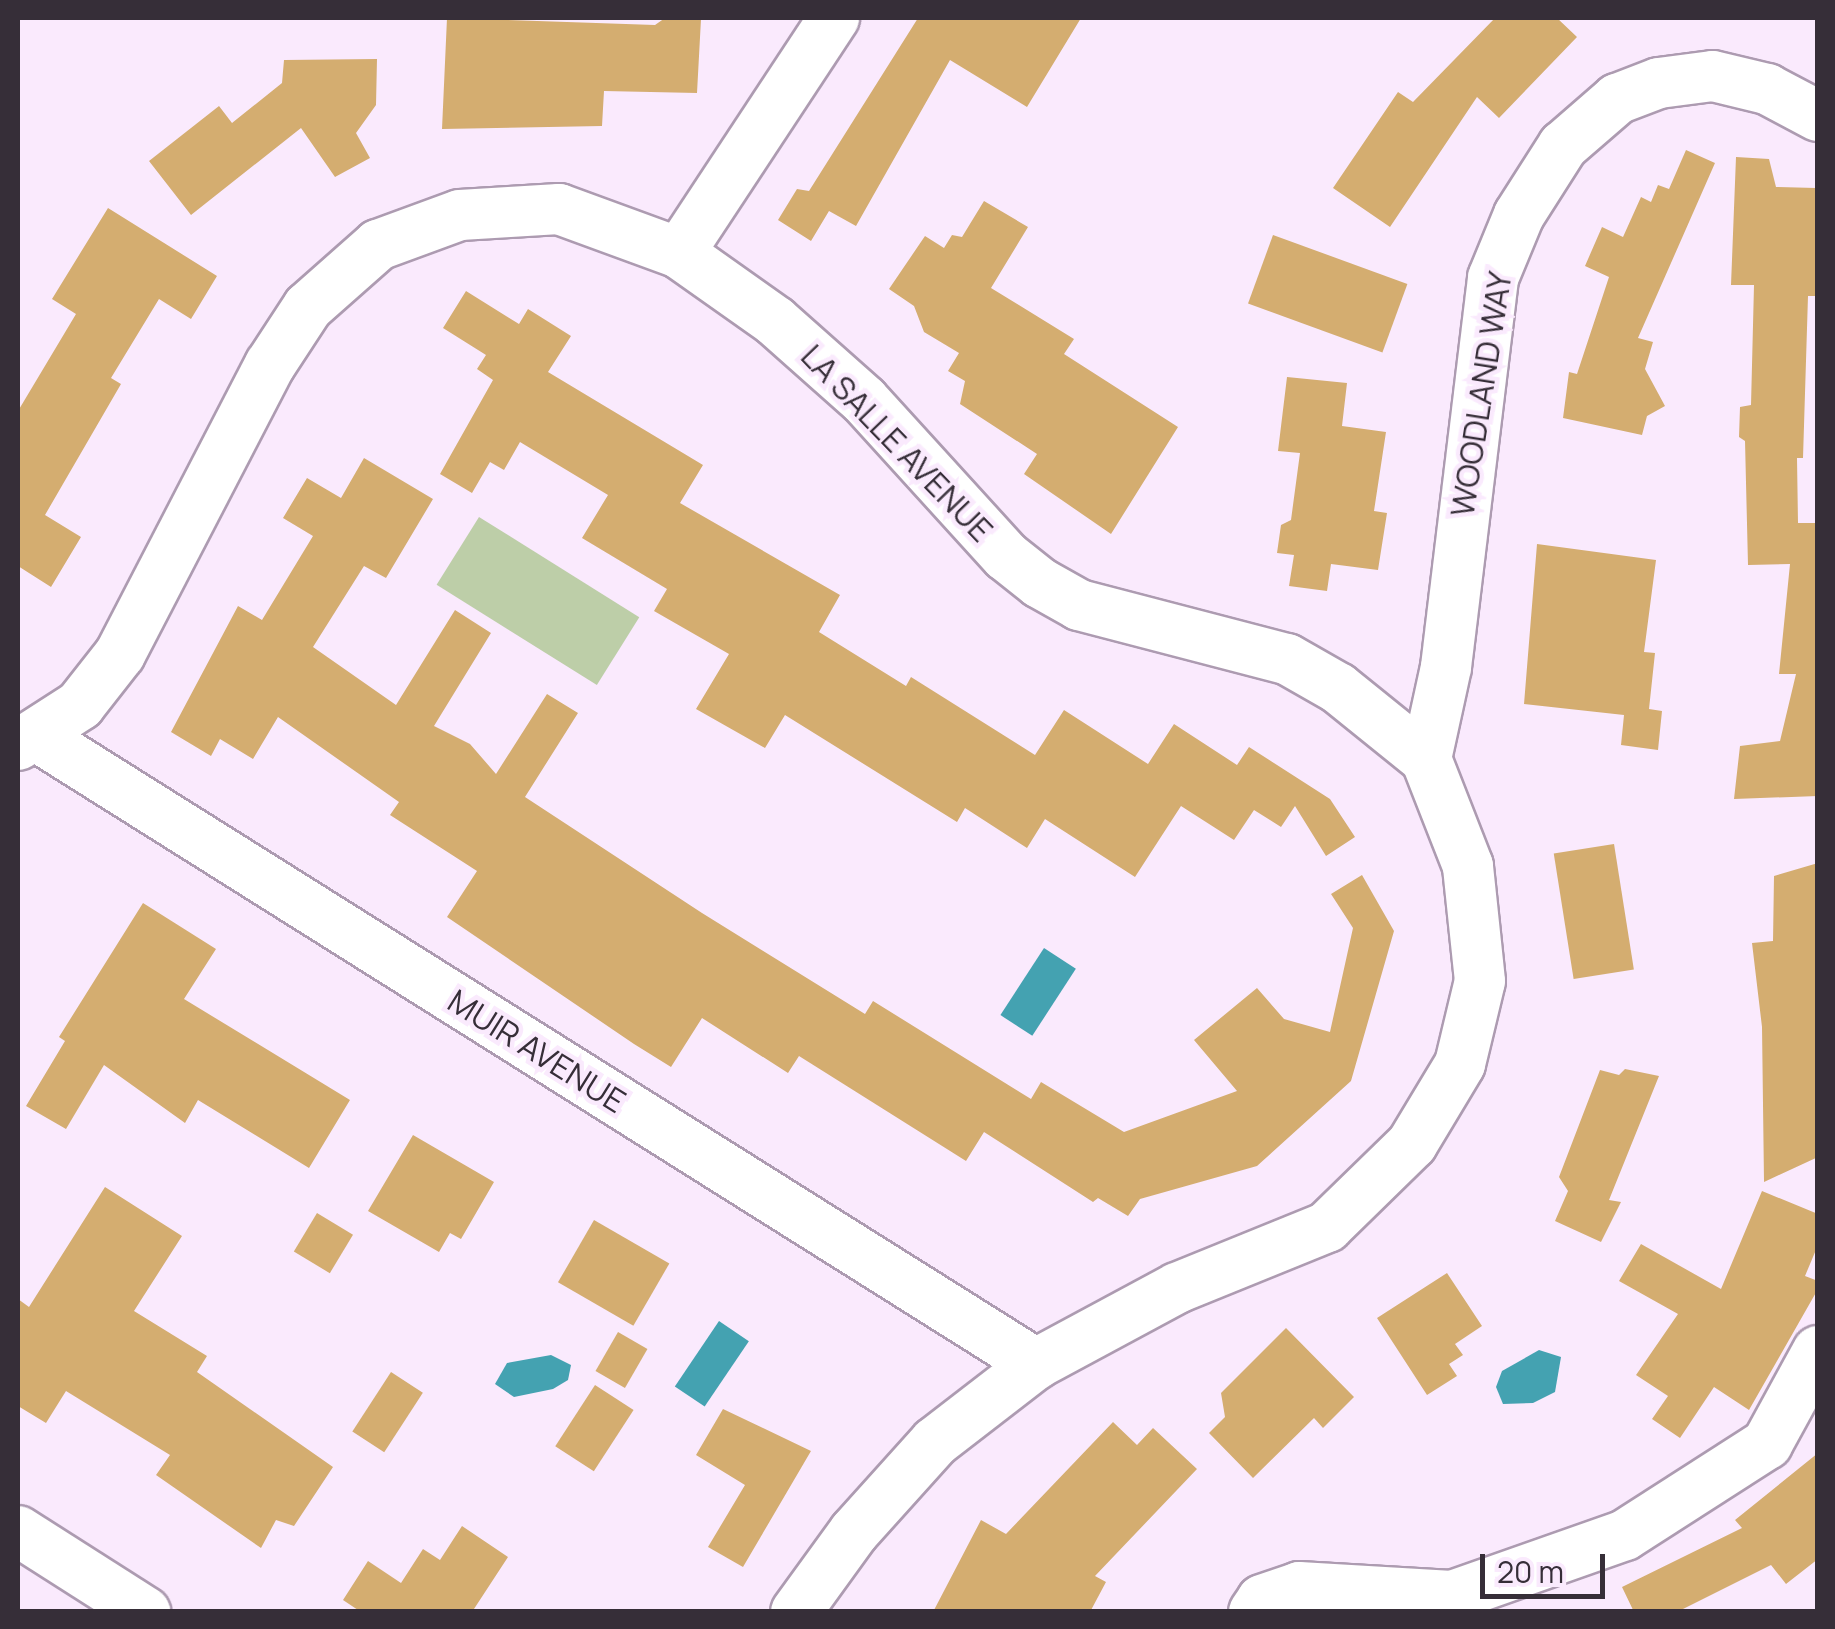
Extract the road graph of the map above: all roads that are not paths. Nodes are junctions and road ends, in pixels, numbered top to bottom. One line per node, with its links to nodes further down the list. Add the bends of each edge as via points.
1 (834, 18): 3 (street)
2 (1818, 116): 5 (street, WOODLAND WAY, via 1767,89 1713,76 1659,83 1616,100 1563,146 1519,215 1493,278 1446,666)
3 (678, 253): 4 (street, LA SALLE AVENUE, via 559,210 460,215 378,245 308,307 270,364 120,654 80,705); 5 (street, LA SALLE AVENUE, via 775,321 864,400 1006,556 1040,583 1079,606 1287,660 1338,688)
4 (28, 741): 7 (street, MUIR AVENUE)
5 (1426, 758): 7 (street, via 1468,866 1480,981 1460,1064 1412,1144 1327,1226 1178,1288)
6 (1818, 1351): 11 (street, via 1767,1444 1625,1536 1452,1596 1299,1586 1262,1600)
7 (1036, 1364): 10 (street, via 935,1442 854,1532)
8 (18, 1531): 9 (street)
9 (145, 1612)
10 (796, 1612)
11 (1254, 1612)

